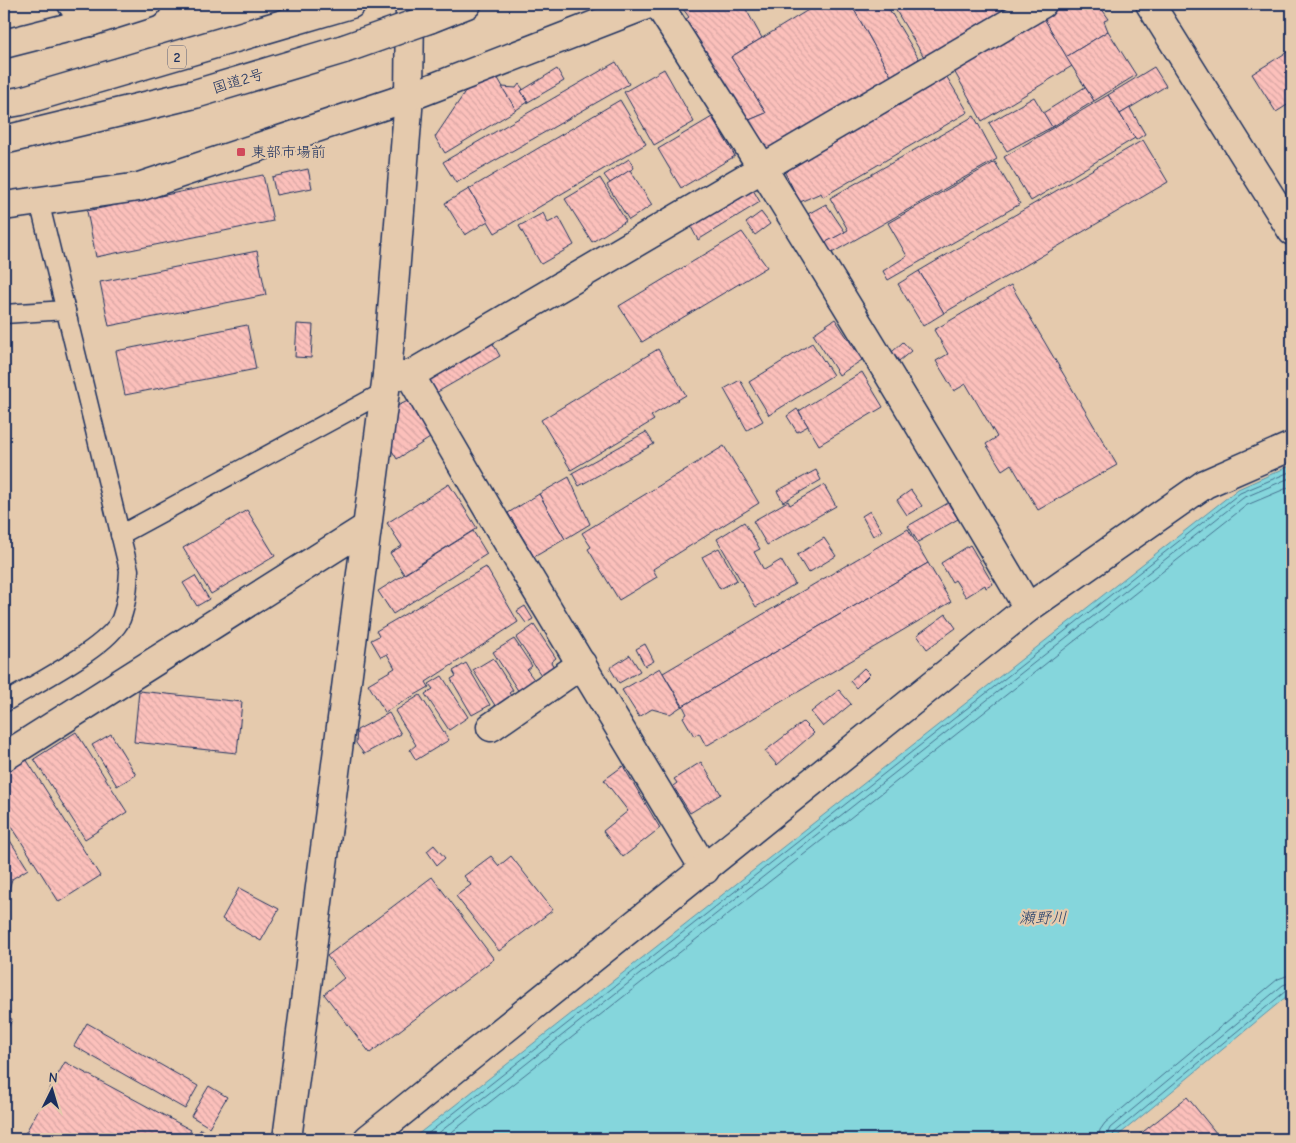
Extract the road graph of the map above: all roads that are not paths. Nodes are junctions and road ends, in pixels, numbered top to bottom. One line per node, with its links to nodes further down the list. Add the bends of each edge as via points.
1 (146, 4): 9 (main road)
2 (350, 4): 12 (main road, 2)
3 (467, 4): 8 (main road, 国道2号)
4 (649, 4): 11 (main road)
5 (658, 4): 14 (main road)
6 (1042, 4): 14 (main road)
7 (1150, 4): 17 (main road)
8 (419, 11): 11 (main road); 13 (main road, 国道2号, bridge, via 344,49 195,94)
9 (81, 13): 10 (main road, via 22,41)
10 (4, 44)
11 (409, 97): 15 (main road, via 138,187); 20 (main road)
12 (4, 104)
13 (4, 140)
14 (763, 167): 20 (main road); 24 (main road, via 889,371)
15 (40, 201): 16 (main road); 18 (lane)
16 (4, 206)
17 (1292, 231)
18 (66, 310): 19 (lane); 23 (lane)
19 (4, 314)
20 (394, 381): 22 (main road); 23 (lane); 25 (main road, via 494,521)
21 (1292, 446): 24 (main road, via 1205,484)
22 (367, 527): 28 (main road); 30 (main road)
23 (120, 535): 26 (lane, via 128,570 128,597 120,621 100,644)
24 (1028, 608): 29 (main road)
25 (582, 664): 27 (main road); 29 (main road)
26 (4, 703)
27 (490, 727)
28 (4, 757)
29 (705, 870): 31 (main road)
30 (288, 1139)
31 (368, 1139)

